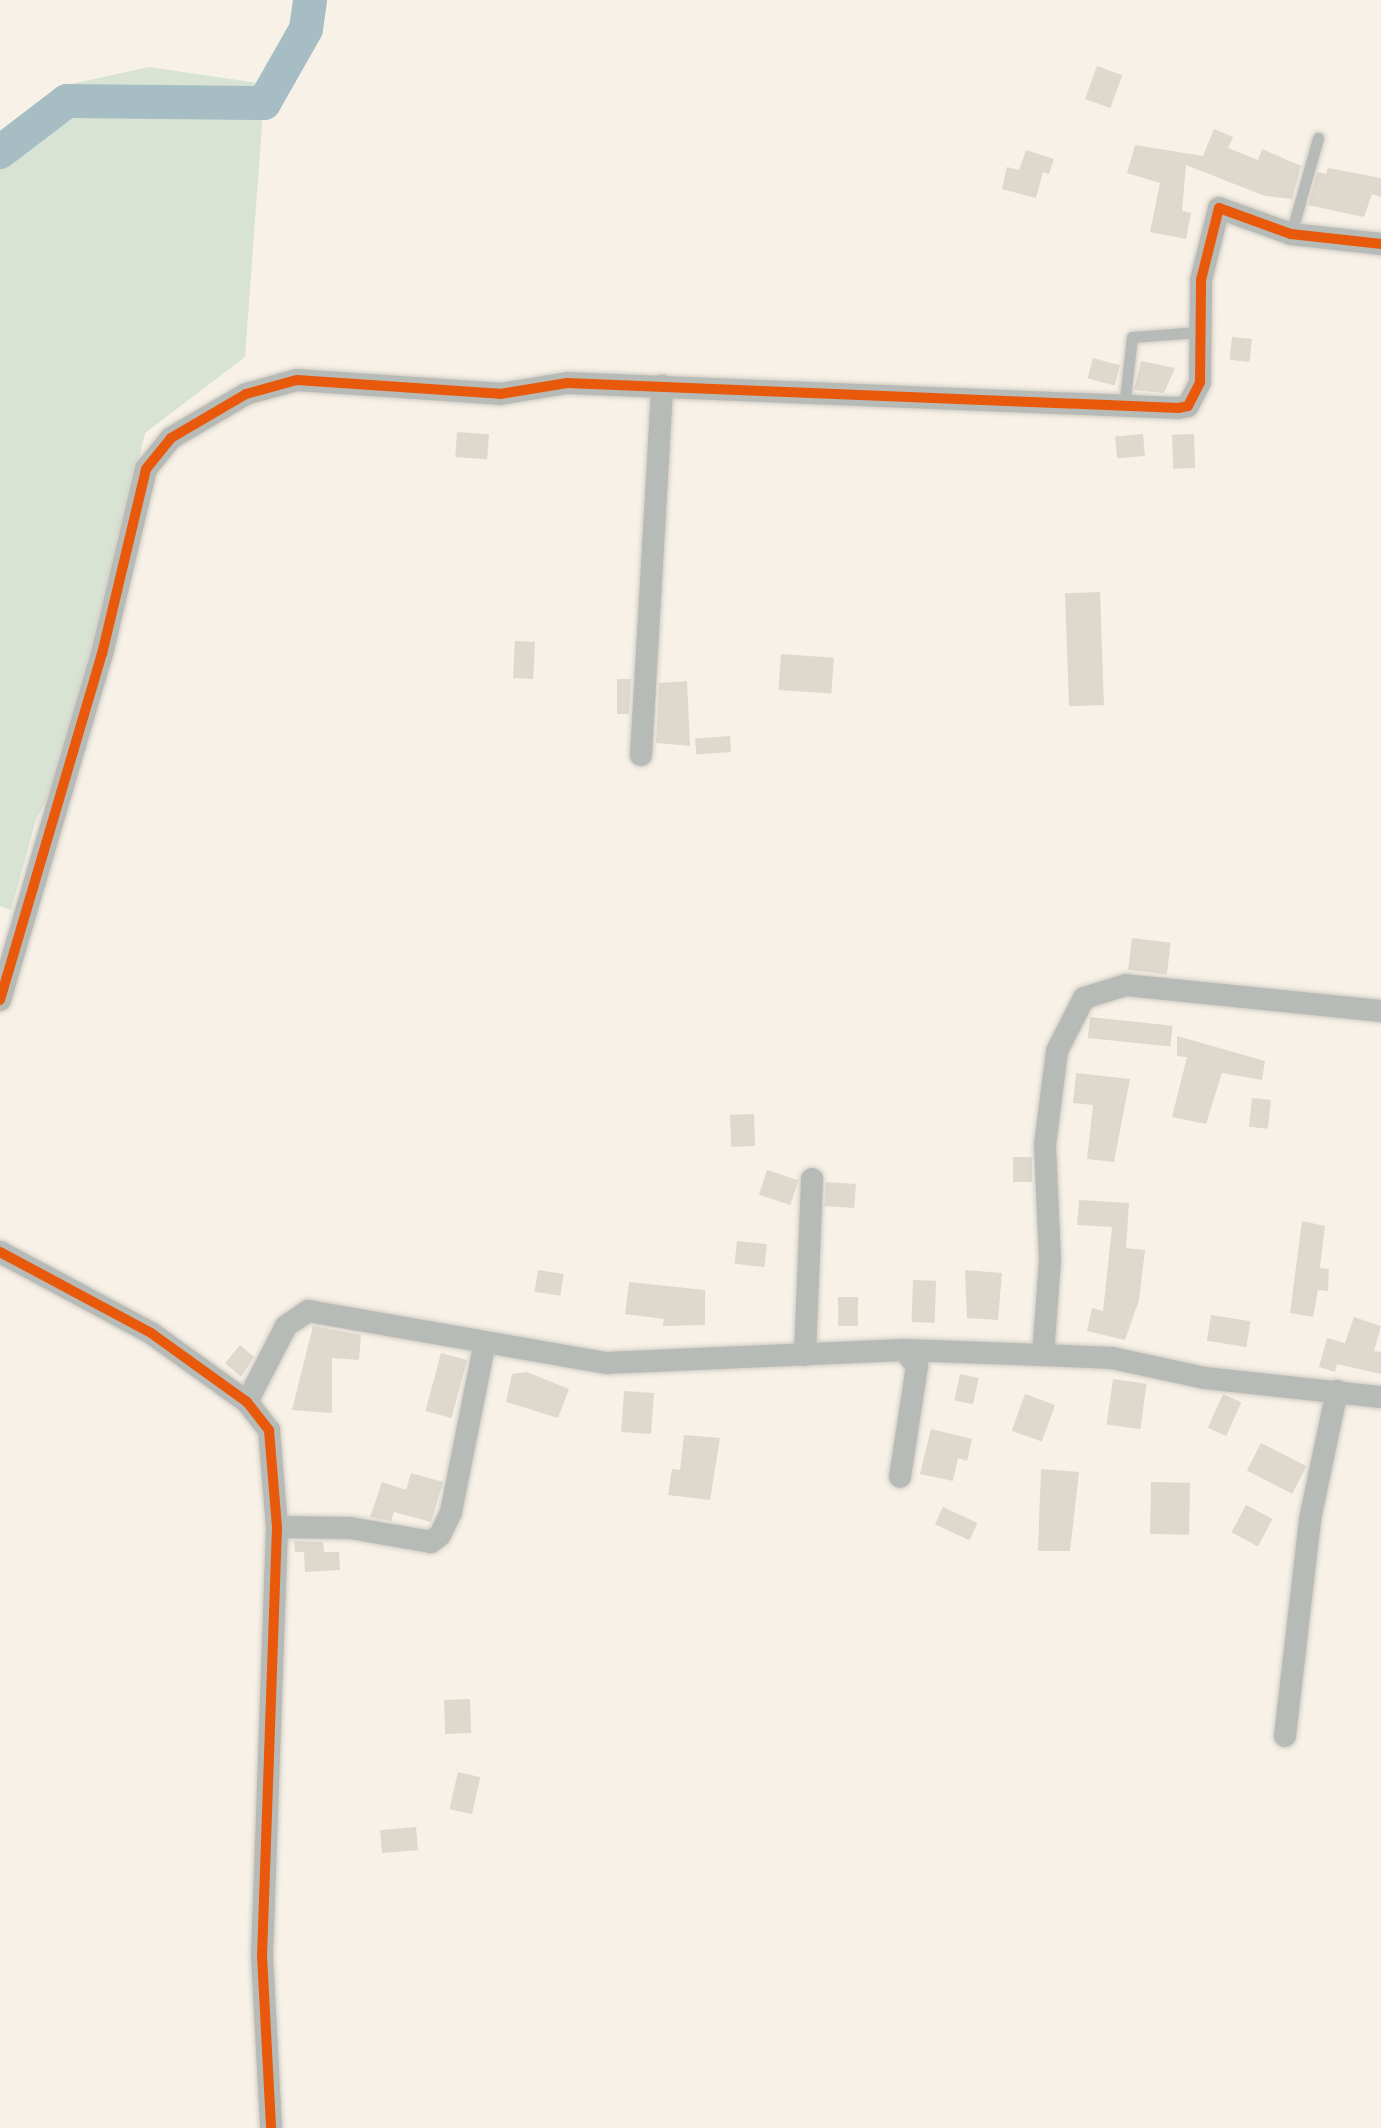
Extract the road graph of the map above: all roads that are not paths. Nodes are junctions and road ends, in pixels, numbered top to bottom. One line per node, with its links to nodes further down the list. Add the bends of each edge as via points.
1 (1318, 138): 2 (lane)
2 (1291, 234): 3 (street); 4 (street, via 1219,208 1201,280)
3 (1381, 244)
4 (1198, 332): 6 (lane, via 1132,337); 6 (street, via 1200,382 1188,406)
5 (662, 386): 6 (street); 7 (street); 8 (street, via 567,383 500,394 297,380 246,394 155,452)
6 (1124, 407)
7 (641, 755)
8 (0, 1000)
9 (1381, 1011): 15 (street, via 1126,985 1084,998 1057,1051 1045,1145 1050,1260)
10 (812, 1179): 14 (street)
11 (0, 1252): 18 (street, via 151,1333)
12 (485, 1342): 14 (street, via 606,1363); 18 (street, via 308,1311 286,1326); 20 (street, via 451,1512 440,1535 431,1542 350,1528)
13 (904, 1350): 14 (street); 15 (street); 19 (street, via 917,1366)
14 (805, 1355)
15 (1043, 1355): 16 (street, via 1112,1358 1205,1378)
16 (1337, 1391): 17 (street); 21 (street, via 1310,1519)
17 (1381, 1397)
18 (247, 1402): 20 (street, via 269,1430)
19 (900, 1477)
20 (277, 1527): 22 (street, via 262,1955)
21 (1285, 1736)
22 (271, 2128)

